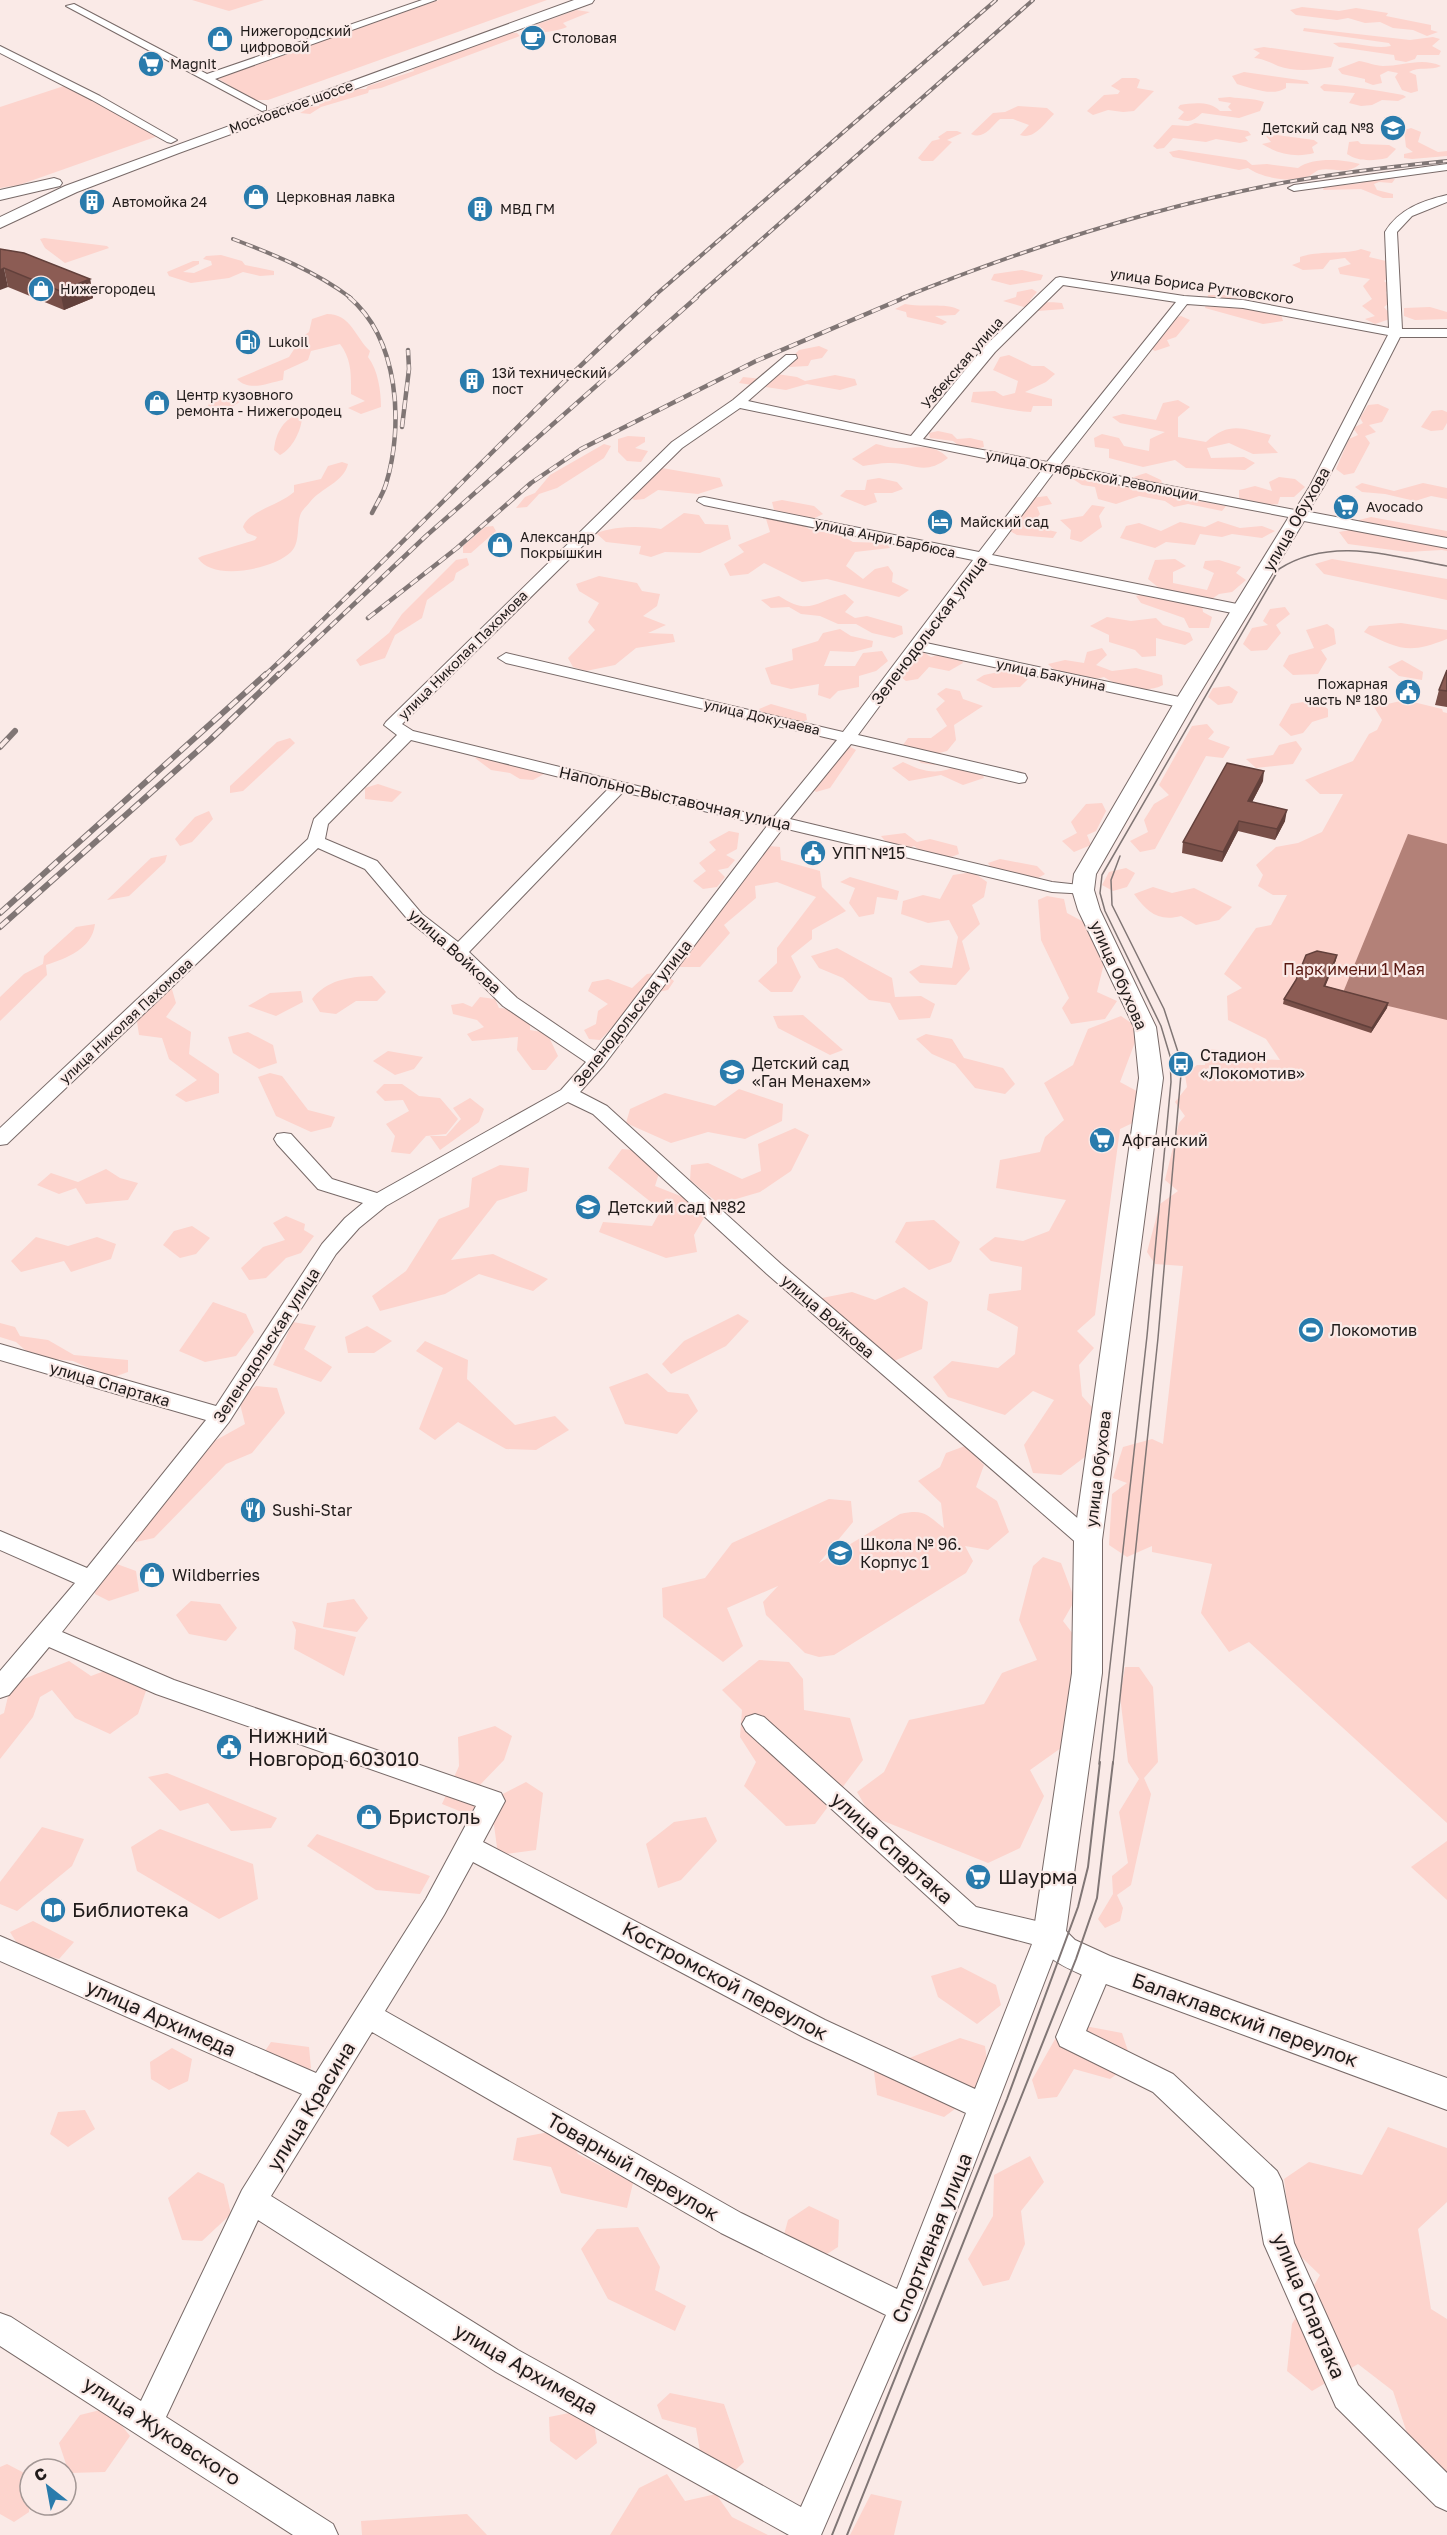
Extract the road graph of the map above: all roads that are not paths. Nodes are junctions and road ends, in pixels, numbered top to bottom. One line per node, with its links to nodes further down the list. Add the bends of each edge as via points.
1 (431, 0): 6 (street)
2 (561, 0): 7 (main road, Московское шоссе)
3 (587, 0): 15 (main road, Московское шоссе, via 153,157 70,189)
4 (71, 6): 6 (street)
5 (0, 49): 8 (street)
6 (207, 78): 7 (street)
7 (262, 108): 8 (main road, Московское шоссе)
8 (171, 140): 10 (main road, Московское шоссе)
9 (1447, 167): 11 (street)
10 (54, 183): 12 (main road); 14 (main road, Московское шоссе)
11 (1294, 189)
12 (0, 195)
13 (1447, 198): 18 (street, via 1411,211 1391,231)
14 (0, 207)
15 (0, 222)
16 (1060, 281): 17 (street, улица Бориса Рутковского); 22 (street, Узбекская улица, via 990,349)
17 (1184, 300): 18 (street, улица Бориса Рутковского, via 1243,304); 23 (street, Зеленодольская улица)
18 (1396, 333): 19 (street, улица Бориса Рутковского); 25 (street, улица Обухова)
19 (1447, 333)
20 (791, 358): 21 (street, улица Николая Пахомова)
21 (738, 404): 22 (street, улица Октябрьской Революции); 32 (street, улица Николая Пахомова, via 677,446 392,725)
22 (914, 441): 23 (street, улица Октябрьской Революции)
23 (1051, 467): 25 (street, улица Октябрьской Революции); 27 (street, Зеленодольская улица)
24 (704, 501): 27 (street, улица Анри Барбюса)
25 (1299, 515): 26 (street, улица Октябрьской Революции); 28 (street, улица Обухова)
26 (1447, 543)
27 (983, 559): 28 (street, улица Анри Барбюса); 29 (street, Зеленодольская улица)
28 (1242, 610): 31 (street, улица Обухова)
29 (918, 646): 31 (street, улица Бакунина); 33 (street, Зеленодольская улица)
30 (506, 658): 33 (street, улица Докучаева)
31 (1184, 703): 38 (street, улица Обухова, via 1085,874)
32 (407, 734): 35 (street, Напольно-Выставочная улица); 37 (street, улица Николая Пахомова, via 320,823)
33 (848, 737): 34 (street, улица Докучаева); 36 (street, Зеленодольская улица)
34 (1019, 778)
35 (619, 787): 36 (street, Напольно-Выставочная улица, via 760,821); 39 (street)
36 (779, 822): 38 (street, Напольно-Выставочная улица, via 1052,887); 40 (street, Зеленодольская улица)
37 (316, 841): 39 (street, улица Войкова, via 371,865 416,918); 42 (street, улица Николая Пахомова)
38 (1083, 890): 48 (street, улица Обухова, via 1145,1027 1151,1078)
39 (459, 952): 40 (street, улица Войкова, via 510,1002)
40 (597, 1061): 41 (street, Зеленодольская улица)
41 (568, 1094): 44 (street, Зеленодольская улица); 48 (street, улица Войкова, via 600,1110 774,1269)
42 (0, 1139)
43 (284, 1139): 44 (street, via 325,1184)
44 (379, 1201): 46 (street, Зеленодольская улица, via 351,1223 329,1249)
45 (0, 1352): 46 (street, улица Спартака)
46 (221, 1416): 49 (street, Зеленодольская улица)
47 (0, 1540): 49 (street)
48 (1088, 1540): 54 (street, улица Обухова, via 1087,1673)
49 (91, 1581): 50 (street, Зеленодольская улица)
50 (45, 1635): 51 (street, Зеленодольская улица); 53 (street, улица Красина, via 165,1687 492,1801)
51 (0, 1688)
52 (755, 1724): 54 (street, улица Спартака, via 968,1917)
53 (469, 1847): 57 (street, улица Красина); 60 (street, Костромской переулок, via 814,2030)
54 (1049, 1936): 56 (street, Балаклавский переулок, via 1063,1950); 60 (street, Спортивная улица)
55 (0, 1948): 58 (street, улица Архимеда)
56 (1099, 1967): 59 (street, Балаклавский переулок); 65 (street, улица Спартака, via 1070,2037 1163,2084 1267,2181 1279,2244 1347,2396)
57 (368, 2015): 58 (street, улица Красина); 62 (street, Товарный переулок, via 731,2223)
58 (321, 2089): 61 (street, улица Красина)
59 (1447, 2094)
60 (984, 2107): 62 (street, Спортивная улица)
61 (252, 2200): 64 (street, улица Красина); 66 (street, улица Архимеда, via 507,2361)
62 (904, 2308): 66 (street, Спортивная улица)
63 (0, 2328): 64 (street, улица Жуковского)
64 (148, 2421): 67 (street, улица Жуковского)
65 (1447, 2495)
66 (806, 2531)
67 (322, 2535)

